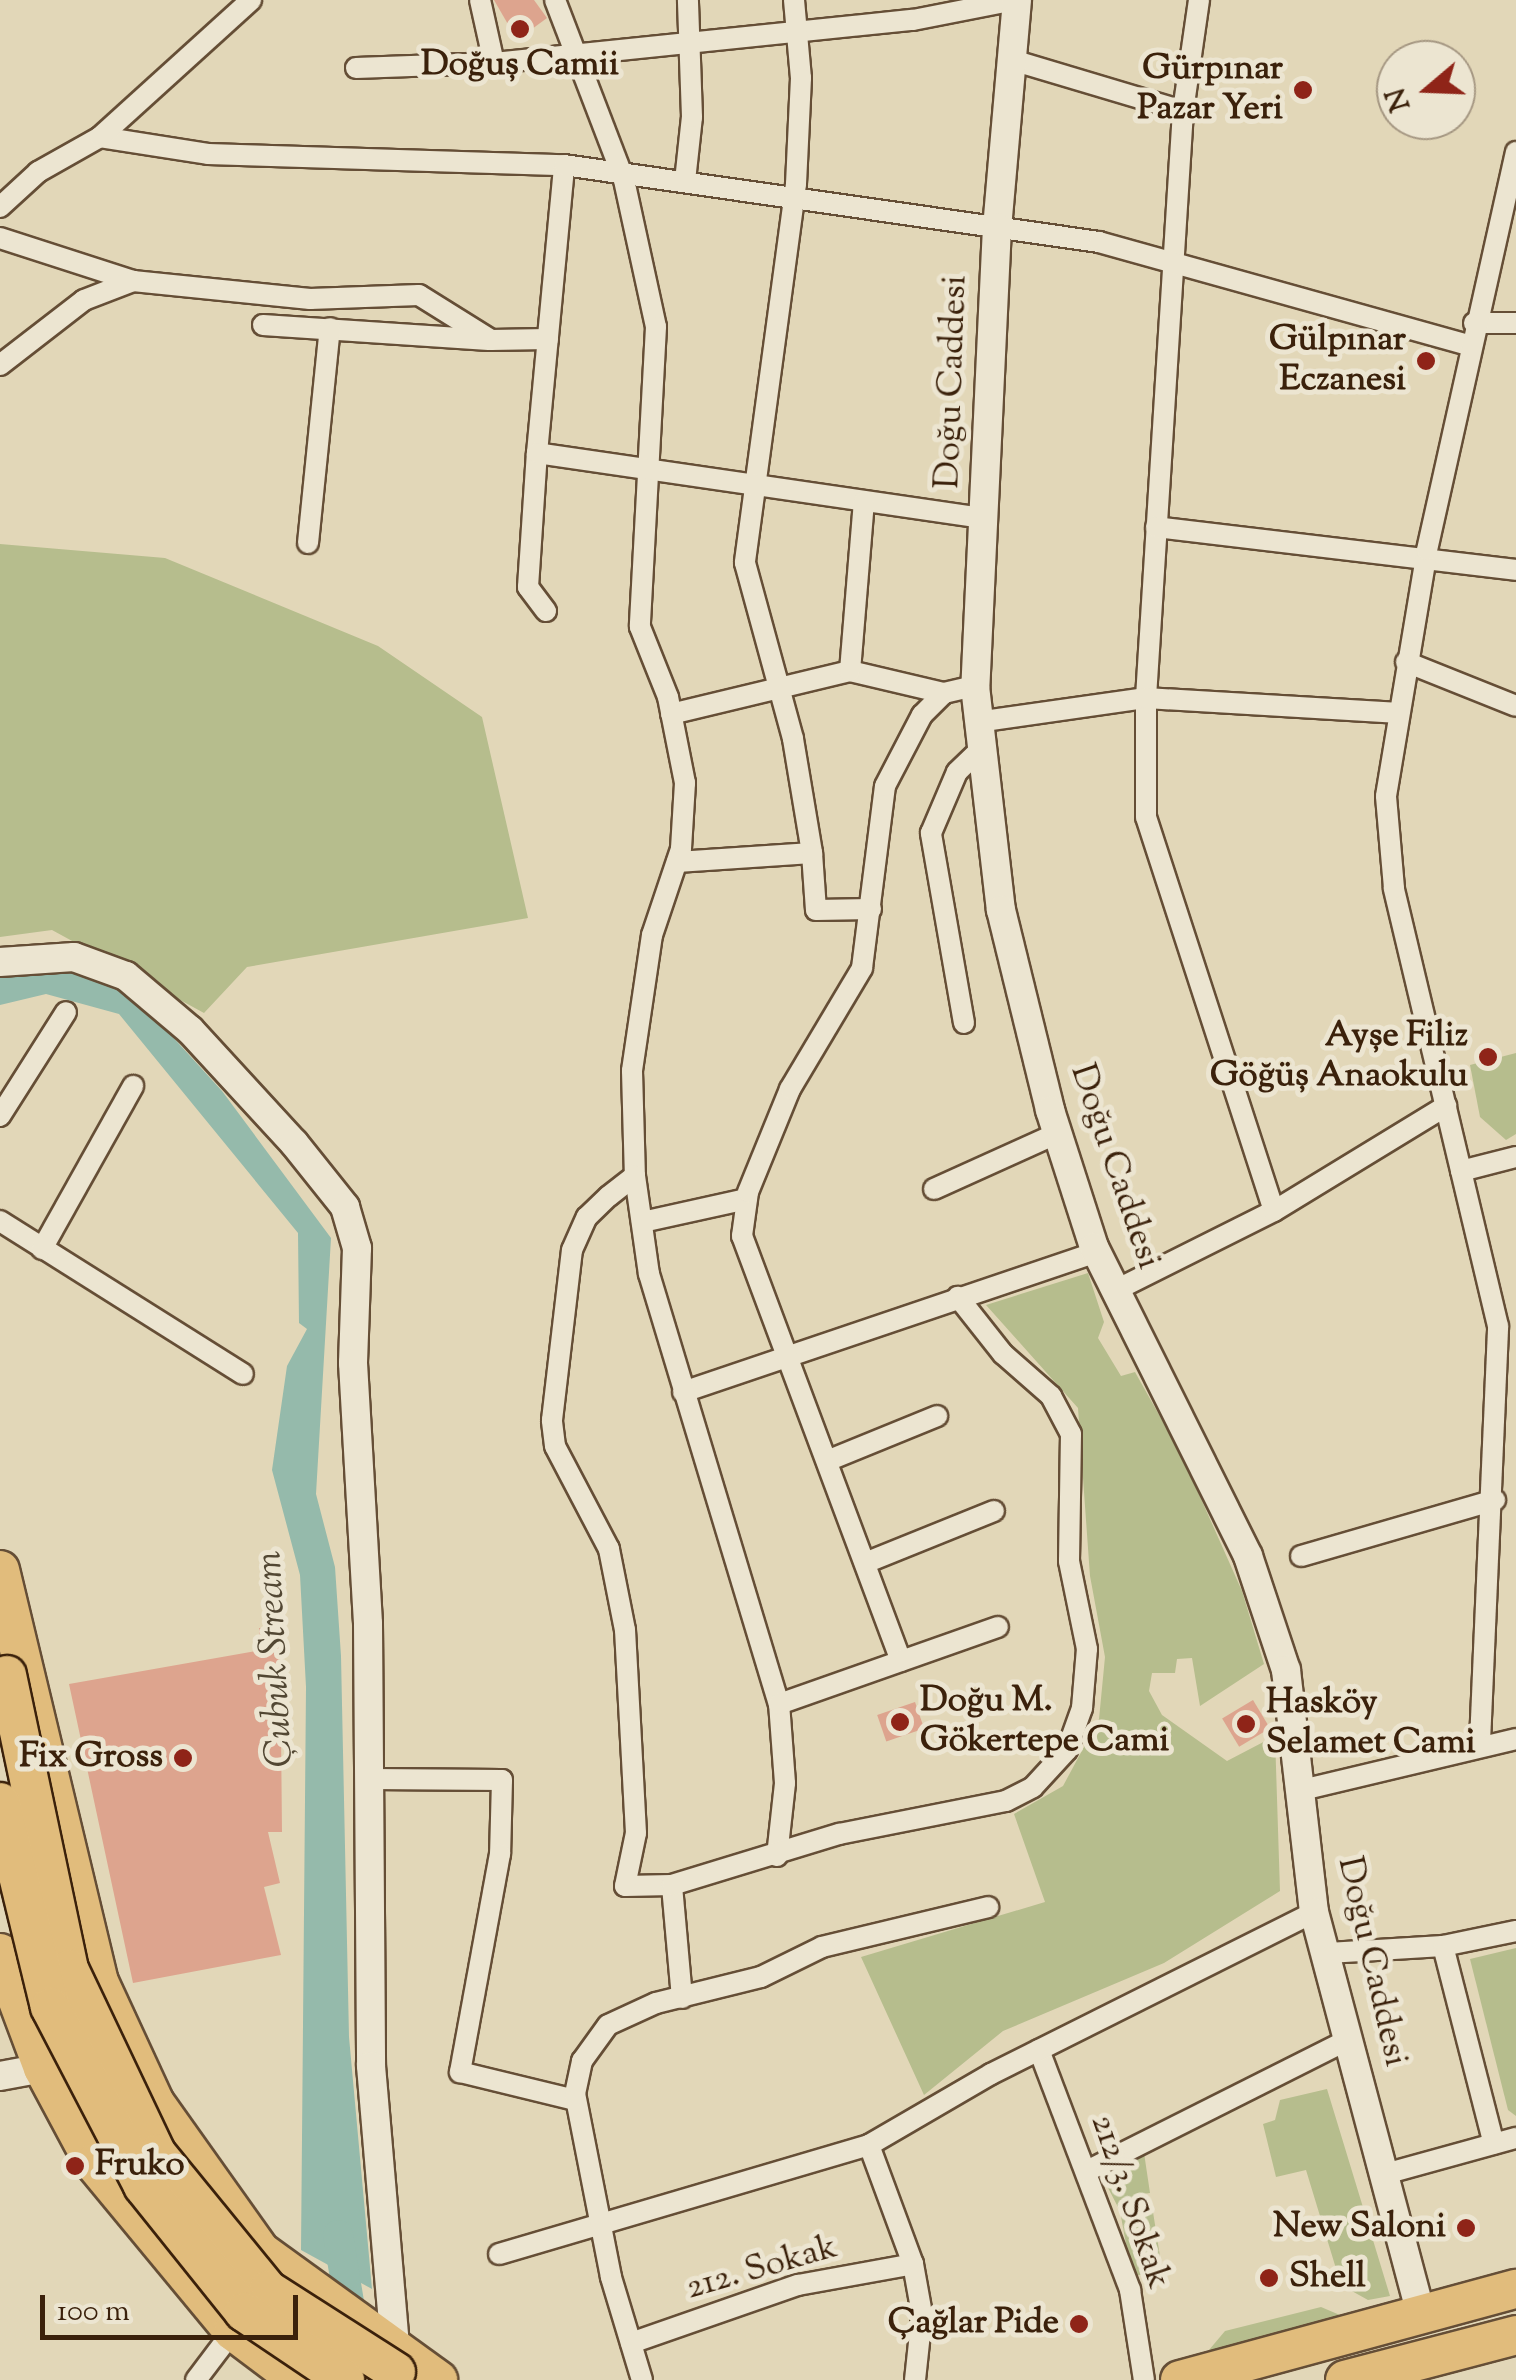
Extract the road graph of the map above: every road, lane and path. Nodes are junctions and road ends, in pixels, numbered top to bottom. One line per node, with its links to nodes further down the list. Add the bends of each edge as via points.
1 (224, 0): 10 (street)
2 (252, 0): 10 (street)
3 (480, 0): 15 (street)
4 (576, 0): 9 (street)
5 (688, 0): 12 (street)
6 (794, 0): 11 (street)
7 (1016, 0): 11 (street, via 913,20); 14 (street, Doğu Caddesi)
8 (1199, 0): 17 (street)
9 (558, 9): 13 (street)
10 (233, 21): 18 (street)
11 (796, 29): 12 (street); 23 (street)
12 (689, 43): 13 (street); 22 (street)
13 (573, 49): 15 (street); 21 (street)
14 (1012, 60): 17 (street); 25 (street, Doğu Caddesi)
15 (494, 63): 16 (street)
16 (356, 68)
17 (1183, 111): 27 (street)
18 (100, 137): 20 (street, via 208,154); 24 (street, via 38,172)
19 (1516, 152): 29 (street)
20 (564, 165): 21 (street); 33 (street)
21 (620, 172): 22 (street); 38 (street, via 656,327)
22 (686, 181): 23 (street)
23 (794, 197): 25 (street); 39 (street)
24 (0, 206)
25 (997, 227): 27 (street); 41 (street, Doğu Caddesi)
26 (0, 238): 28 (street)
27 (1175, 260): 35 (street); 42 (street)
28 (133, 281): 34 (street, via 310,299 419,295); 36 (street, via 84,300)
29 (1474, 323): 30 (street); 35 (street)
30 (1516, 323)
31 (263, 325): 32 (street)
32 (330, 328): 34 (street); 43 (street)
33 (548, 339): 34 (street); 37 (street)
34 (491, 340)
35 (1470, 345): 44 (street)
36 (0, 365)
37 (537, 453): 38 (street); 46 (street, via 528,587)
38 (646, 466): 39 (street); 54 (street, via 640,627)
39 (756, 485): 40 (street); 50 (street, via 745,563)
40 (864, 502): 41 (street); 48 (street)
41 (986, 518): 49 (street, Doğu Caddesi)
42 (1156, 527): 44 (street); 52 (street)
43 (308, 543)
44 (1426, 560): 45 (street); 47 (street)
45 (1516, 570)
46 (546, 611)
47 (1406, 662): 53 (street); 55 (street)
48 (850, 671): 50 (street); 51 (street)
49 (976, 686): 51 (street); 56 (street, Doğu Caddesi)
50 (780, 688): 54 (street); 57 (street)
51 (944, 694): 59 (street, via 922,715 884,786)
52 (1146, 698): 55 (street); 56 (street); 72 (street, via 1146,818)
53 (1516, 706)
54 (671, 714): 58 (street, via 686,783)
55 (1396, 714): 64 (street, via 1386,796 1394,888)
56 (978, 736): 62 (street, via 932,833); 66 (street, Doğu Caddesi, via 1001,910)
57 (812, 853): 58 (street); 59 (street, via 816,910)
58 (677, 862): 69 (street, via 652,935 632,1071)
59 (871, 909): 71 (street, via 862,968 790,1089)
60 (0, 962): 96 (street, via 74,957 126,976 190,1030 345,1207 357,1248 345,1404)
61 (66, 1012): 65 (street)
62 (964, 1023)
63 (133, 1086): 75 (street)
64 (1446, 1106): 68 (street); 72 (street)
65 (0, 1116)
66 (1058, 1134): 70 (street); 76 (street, Doğu Caddesi)
67 (1516, 1156): 68 (street)
68 (1462, 1171): 81 (street)
69 (635, 1176): 74 (street); 100 (street, via 587,1217 572,1250 552,1420 556,1446 609,1549 625,1630 636,1832 625,1886)
70 (934, 1189)
71 (748, 1199): 74 (street); 79 (street, via 742,1236)
72 (1274, 1211): 77 (street)
73 (0, 1221): 75 (street)
74 (642, 1222): 82 (street)
75 (42, 1249): 80 (street)
76 (1096, 1252): 77 (street, Doğu Caddesi); 78 (street)
77 (1116, 1290): 97 (street, Doğu Caddesi, via 1248,1556 1286,1670)
78 (958, 1297): 79 (street); 99 (street, via 1002,1354 1050,1396 1071,1434 1069,1562 1087,1649 1082,1708 1067,1750 1032,1786 1006,1800 839,1834)
79 (788, 1354): 82 (street); 84 (street)
80 (243, 1374)
81 (1507, 1385): 85 (street)
82 (684, 1392): 93 (street)
83 (937, 1416): 84 (street)
84 (828, 1461): 88 (street)
85 (1495, 1500): 87 (street); 95 (street)
86 (994, 1511): 88 (street)
87 (1300, 1556)
88 (865, 1563): 92 (street)
89 (0, 1570): 104 (highway)
90 (998, 1627): 92 (street)
91 (4, 1661): 130 (highway, bridge, via 68,1969 157,2154 268,2290)
92 (902, 1661): 93 (street)
93 (779, 1704): 99 (street, via 785,1783)
94 (1516, 1738): 95 (street)
95 (1480, 1742): 97 (street)
96 (370, 1780): 114 (street, via 502,1780 500,1854 460,2072); 130 (street, via 371,2066)
97 (1298, 1790): 102 (street, Doğu Caddesi)
98 (0, 1802): 133 (highway, bridge, via 50,2008 143,2186 244,2312)
99 (777, 1856): 100 (street)
100 (672, 1885): 108 (street)
101 (988, 1907): 108 (street, via 822,1947 762,1978)
102 (1314, 1912): 106 (street, Doğu Caddesi); 111 (street)
103 (1516, 1931): 105 (street)
104 (86, 1937): 107 (highway, via 75,1974 52,1986 20,1982); 109 (highway)
105 (1443, 1946): 106 (street); 118 (street)
106 (1328, 1953): 110 (street, Doğu Caddesi)
107 (2, 1958): 112 (highway)
108 (682, 1998): 114 (street, via 608,2025 582,2061)
109 (118, 2031): 112 (highway, via 85,2008 58,2015 41,2037); 112 (highway, via 116,2071 96,2087 71,2090); 115 (highway)
110 (1349, 2039): 120 (street); 121 (street, Doğu Caddesi)
111 (1039, 2050): 119 (street); 120 (street, 212/3. Sokak)
112 (43, 2067): 113 (street); 117 (highway)
113 (0, 2076)
114 (576, 2100): 122 (street)
115 (157, 2106): 117 (highway, via 138,2090 106,2095 80,2121); 130 (highway, via 223,2209 260,2252)
116 (1516, 2138): 118 (street)
117 (82, 2141): 127 (highway)
118 (1494, 2144): 121 (street)
119 (869, 2145): 122 (street); 124 (street)
120 (1088, 2170): 137 (street, 212/3. Sokak, via 1130,2290)
121 (1385, 2174): 126 (street, Doğu Caddesi)
122 (598, 2223): 123 (street); 129 (street)
123 (499, 2254)
124 (913, 2264): 129 (street, 212. Sokak, via 798,2286); 136 (street, via 922,2314)
125 (1516, 2288): 126 (highway)
126 (1421, 2314): 138 (highway)
127 (233, 2330): 131 (street); 132 (highway)
128 (1516, 2335): 139 (highway)
129 (631, 2343): 135 (street)
130 (395, 2357): 134 (highway)
131 (196, 2380)
132 (298, 2380)
133 (346, 2380)
134 (438, 2380)
135 (642, 2380)
136 (915, 2380)
137 (1144, 2380)
138 (1180, 2380)
139 (1344, 2380)

